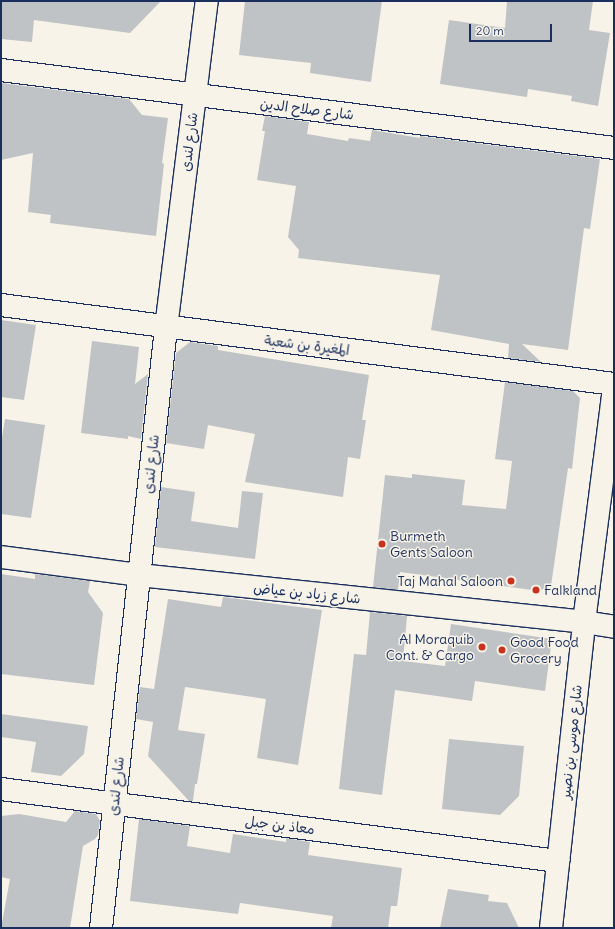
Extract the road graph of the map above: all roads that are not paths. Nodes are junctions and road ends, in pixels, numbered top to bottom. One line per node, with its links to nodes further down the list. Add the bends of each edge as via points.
1 (206, 1): 3 (street, شارع لندى)
2 (1, 70): 3 (street, شارع صلاح الدين)
3 (194, 95): 4 (street, شارع صلاح الدين); 6 (street, شارع لندى)
4 (614, 148)
5 (1, 305): 6 (street, المغيرة بن شعبة)
6 (166, 328): 7 (street, المغيرة بن شعبة); 10 (street, شارع لندى)
7 (614, 384)
8 (614, 389): 11 (street, شارع موسى بن نصير)
9 (1, 557): 10 (street, شارع زياد بن عياض)
10 (139, 575): 11 (street, شارع زياد بن عياض); 14 (street, شارع لندى)
11 (584, 622): 12 (street, شارع زياد بن عياض); 15 (street, شارع موسى بن نصير)
12 (614, 627)
13 (1, 789): 14 (street, معاذ بن جبل)
14 (114, 804): 15 (street, معاذ بن جبل); 16 (street, شارع لندى)
15 (558, 862): 17 (street, شارع موسى بن نصير)
16 (100, 928)
17 (551, 928)

